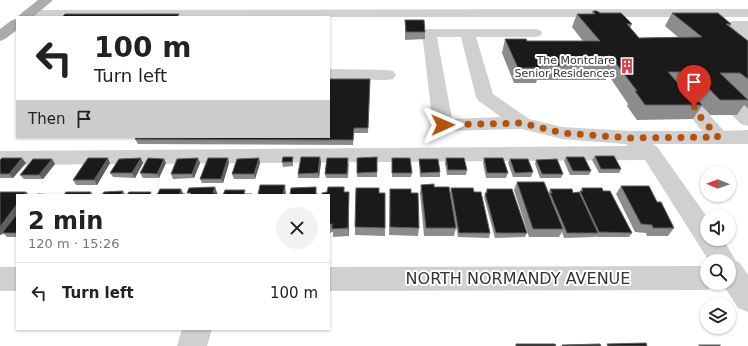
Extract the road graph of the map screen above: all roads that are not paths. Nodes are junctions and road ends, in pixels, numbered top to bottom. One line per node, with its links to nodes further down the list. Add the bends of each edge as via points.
1 (46, 0): 5 (main road)
2 (734, 0): 3 (street)
3 (622, 2)
4 (748, 13): 6 (street)
5 (26, 15): 6 (street)
6 (194, 16)
7 (16, 24): 11 (main road)
8 (748, 25): 12 (street, via 734,25)
9 (467, 33): 10 (street); 18 (street, via 485,97); 18 (street, via 429,33 443,125)
10 (535, 33)
11 (0, 36)
12 (748, 37)
13 (330, 74): 14 (street)
14 (387, 75)
15 (727, 104): 17 (street, via 737,109)
16 (701, 105): 19 (street, via 694,108)
17 (748, 120)
18 (522, 123): 21 (street, via 562,133)
19 (718, 137): 20 (street); 21 (street)
20 (748, 137)
21 (631, 138): 22 (street)
22 (651, 153): 23 (street); 24 (street)
23 (0, 158)
24 (700, 226)
25 (700, 278): 28 (street, NORTH NORMANDY AVENUE)
26 (0, 279): 27 (street)
27 (16, 279)
28 (330, 279)
29 (197, 330): 30 (street)
30 (192, 346)

